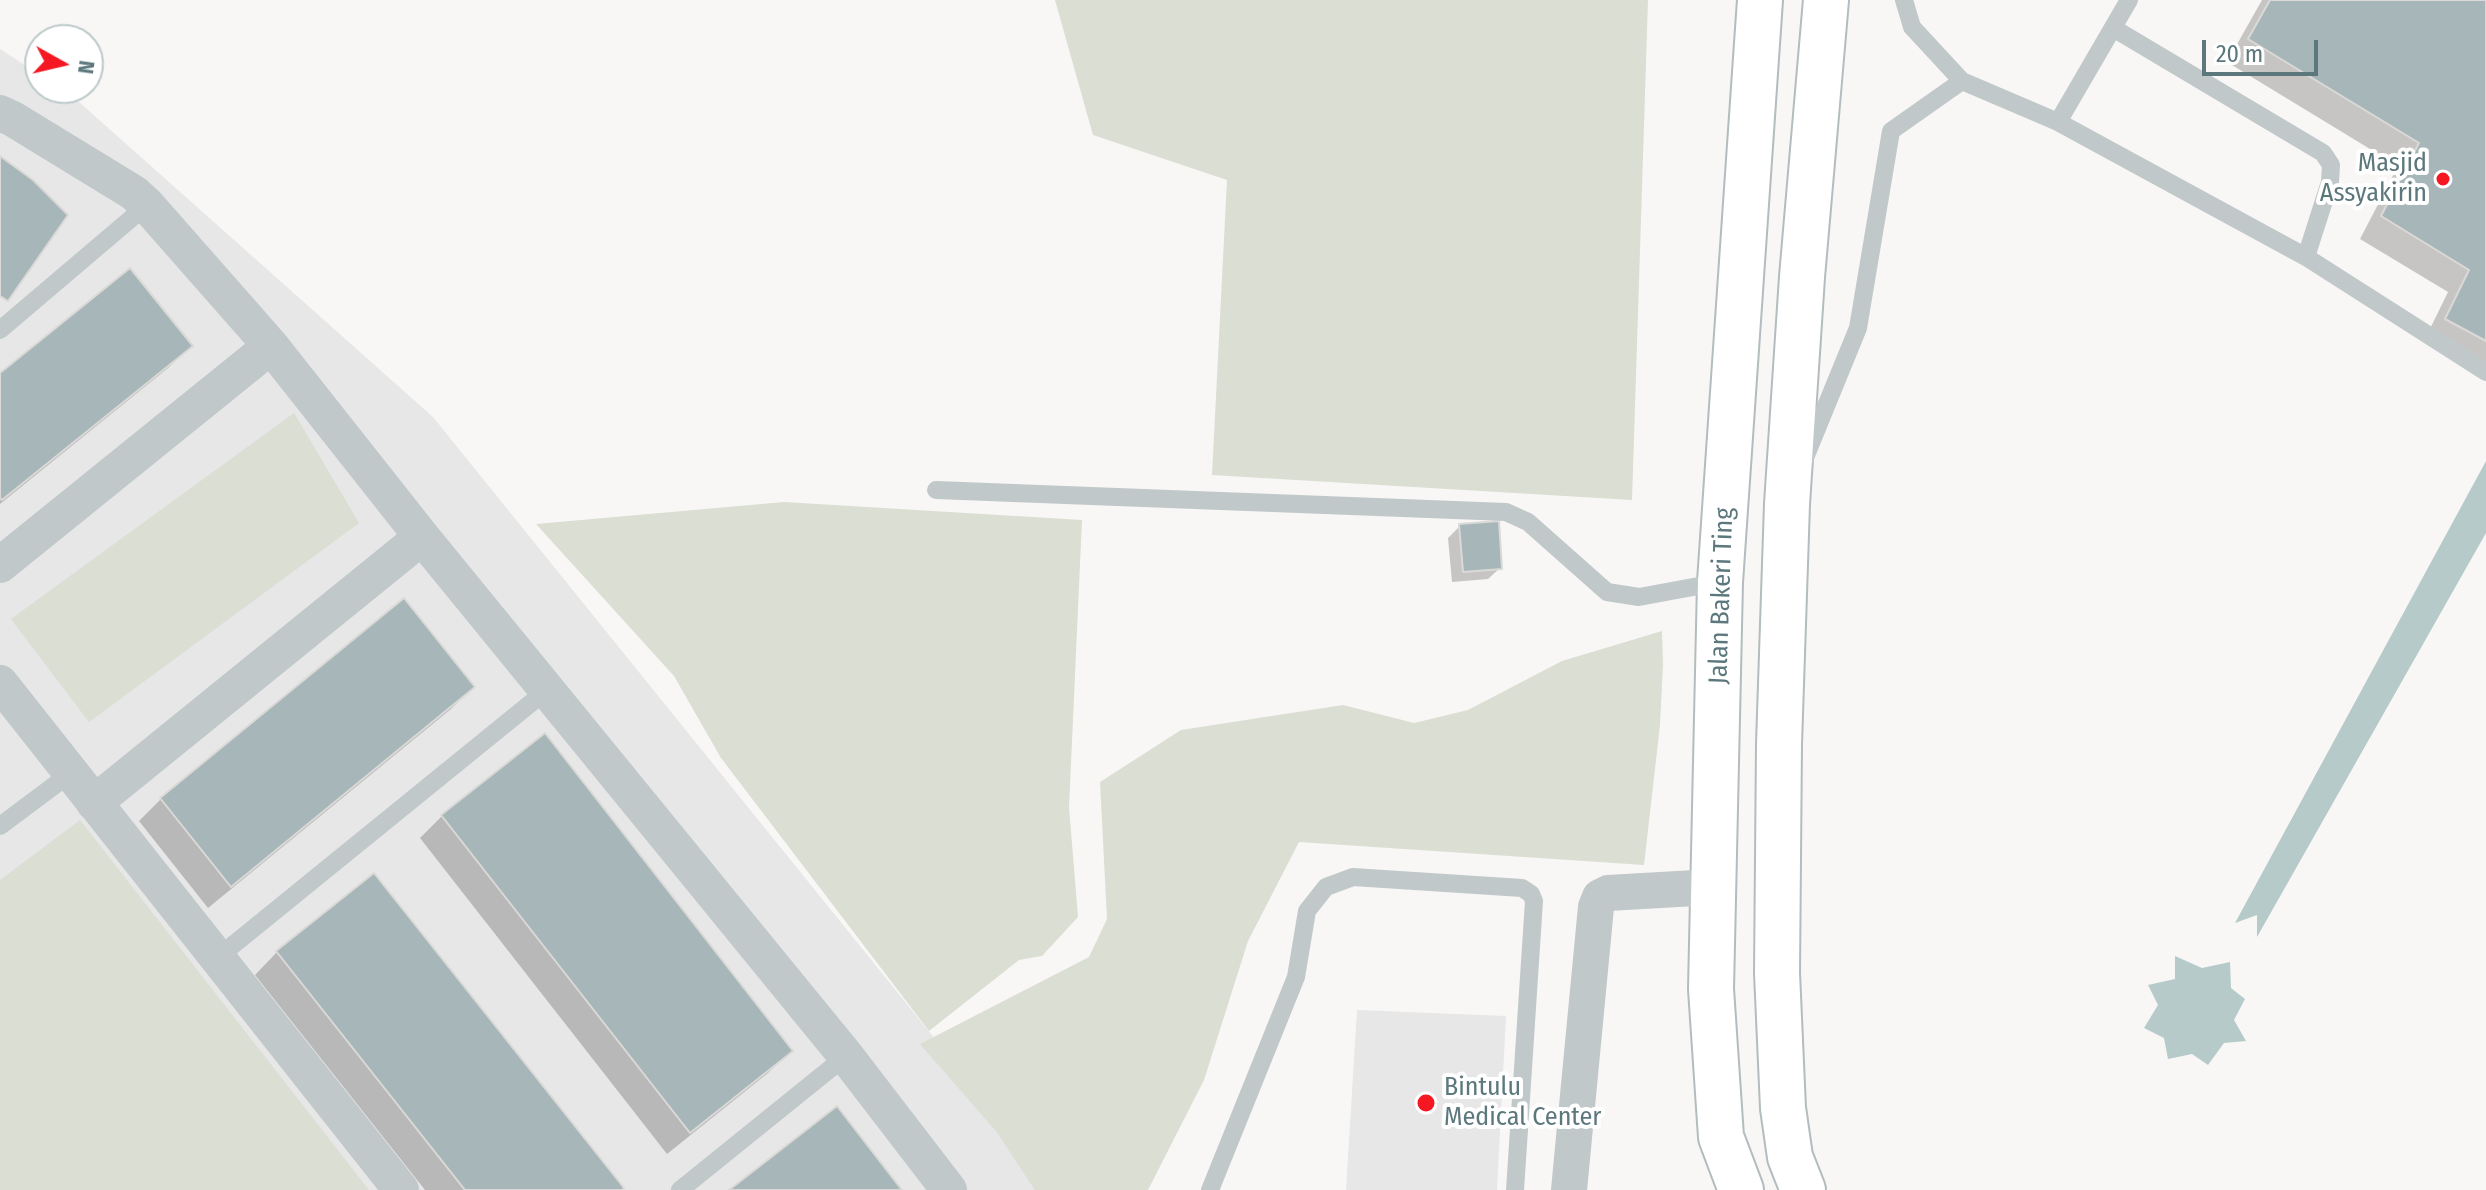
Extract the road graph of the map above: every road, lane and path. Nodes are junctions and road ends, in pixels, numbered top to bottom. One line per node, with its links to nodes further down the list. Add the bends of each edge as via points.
1 (1760, 0): 18 (main road, Jalan Bakeri Ting)
2 (1826, 0): 15 (main road)
3 (1904, 0): 6 (lane, via 1912,27)
4 (2129, 0): 5 (lane)
5 (2113, 28): 8 (lane); 10 (lane, via 2323,153 2331,165 2330,182)
6 (1962, 81): 8 (lane); 15 (lane, via 1891,131 1858,328)
7 (0, 113): 9 (street)
8 (2058, 122): 10 (lane)
9 (147, 205): 11 (lane); 12 (street)
10 (2306, 257): 13 (lane)
11 (0, 330)
12 (271, 346): 16 (street); 17 (street)
13 (2486, 372)
14 (936, 490): 18 (lane, via 1506,512 1528,522 1607,592 1639,597)
15 (1787, 504): 28 (main road, via 1777,973 1783,1108)
16 (422, 537): 20 (street); 22 (street)
17 (0, 565)
18 (1720, 582): 24 (main road, Jalan Bakeri Ting)
19 (0, 683): 21 (street)
20 (547, 690): 25 (lane); 26 (street)
21 (71, 773): 22 (street); 23 (lane)
22 (94, 803): 25 (street)
23 (0, 826)
24 (1713, 887): 27 (main road, Jalan Bakeri Ting, via 1711,989); 34 (street, via 1600,897)
25 (217, 958): 29 (street)
26 (846, 1056): 30 (lane); 31 (street)
27 (1721, 1137): 35 (main road); 36 (main road, Jalan Bakeri Ting)
28 (1796, 1173): 37 (main road)
29 (401, 1190)
30 (680, 1190)
31 (949, 1190)
32 (1210, 1190): 33 (lane, via 1296,977 1307,911 1326,887 1353,877 1522,888 1531,894)
33 (1515, 1190)
34 (1569, 1190)
35 (1724, 1190)
36 (1741, 1190)
37 (1820, 1190)

